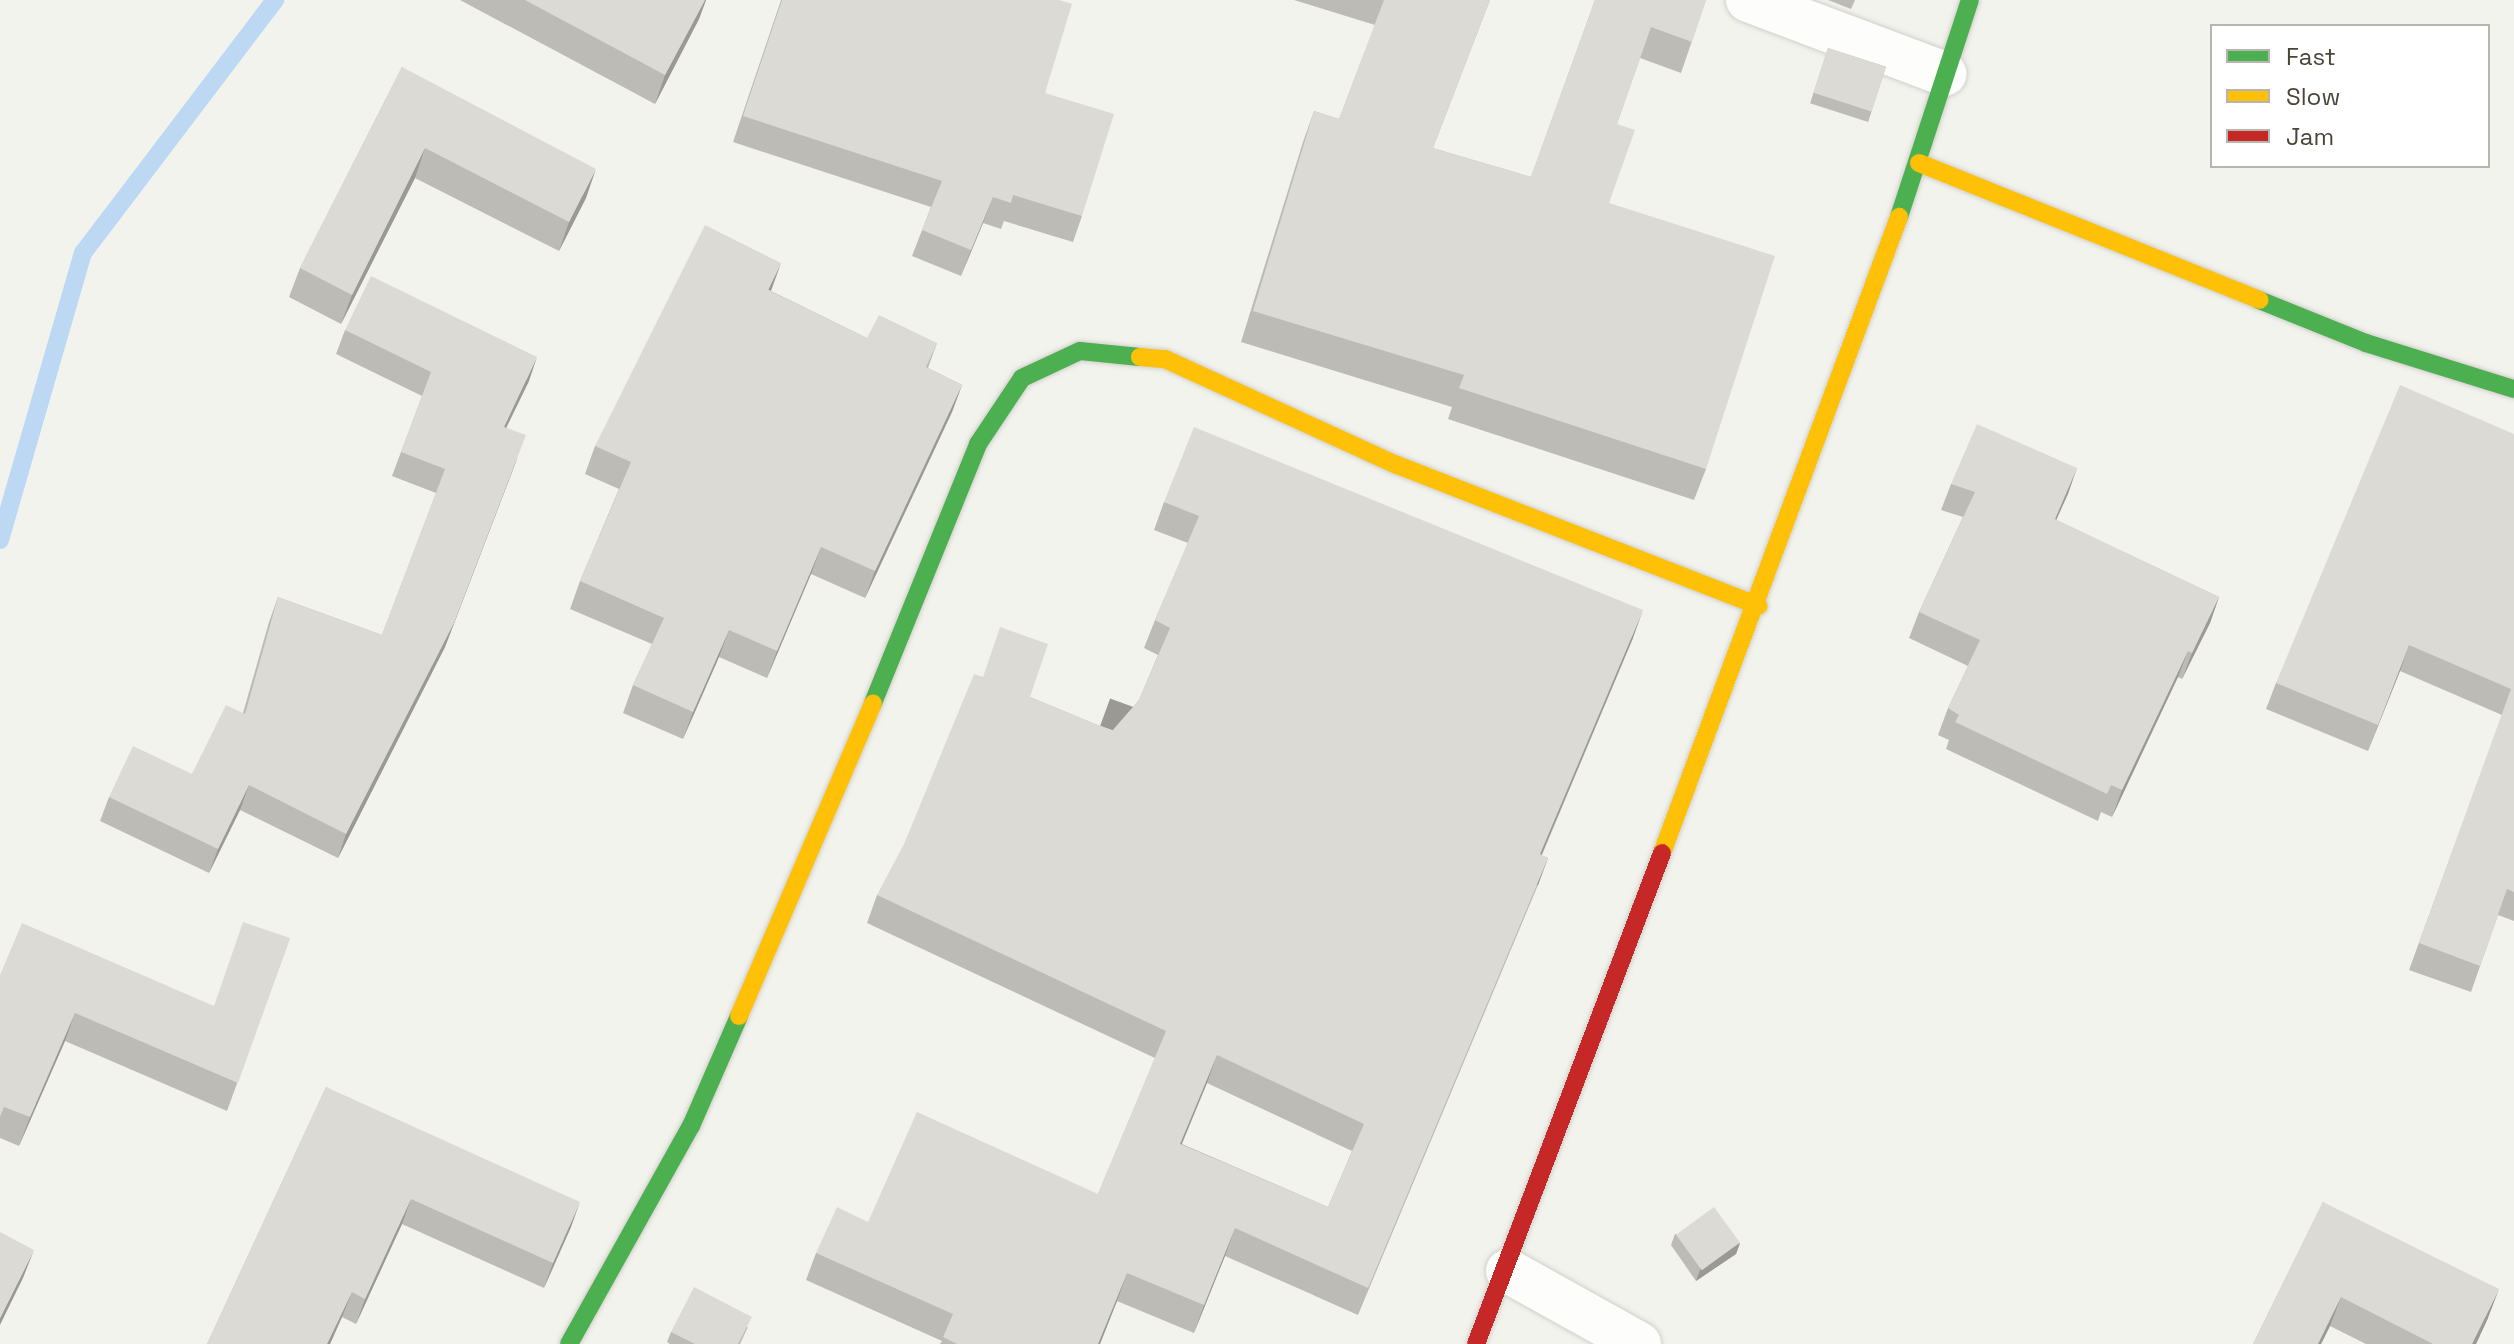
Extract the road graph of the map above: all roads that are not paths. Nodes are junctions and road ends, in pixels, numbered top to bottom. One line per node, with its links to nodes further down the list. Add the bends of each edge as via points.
1 (1748, 0): 3 (street)
2 (1970, 0): 3 (street)
3 (1945, 74): 4 (street)
4 (1919, 163): 5 (street, via 2366,343); 6 (street)
5 (2514, 389)
6 (1758, 606): 7 (street); 8 (street, via 1397,465 1165,359 1080,351 1022,378 978,444 885,676 691,1126)
7 (1508, 1271): 9 (street); 10 (street)
8 (569, 1344)
9 (1476, 1344)
10 (1639, 1344)

